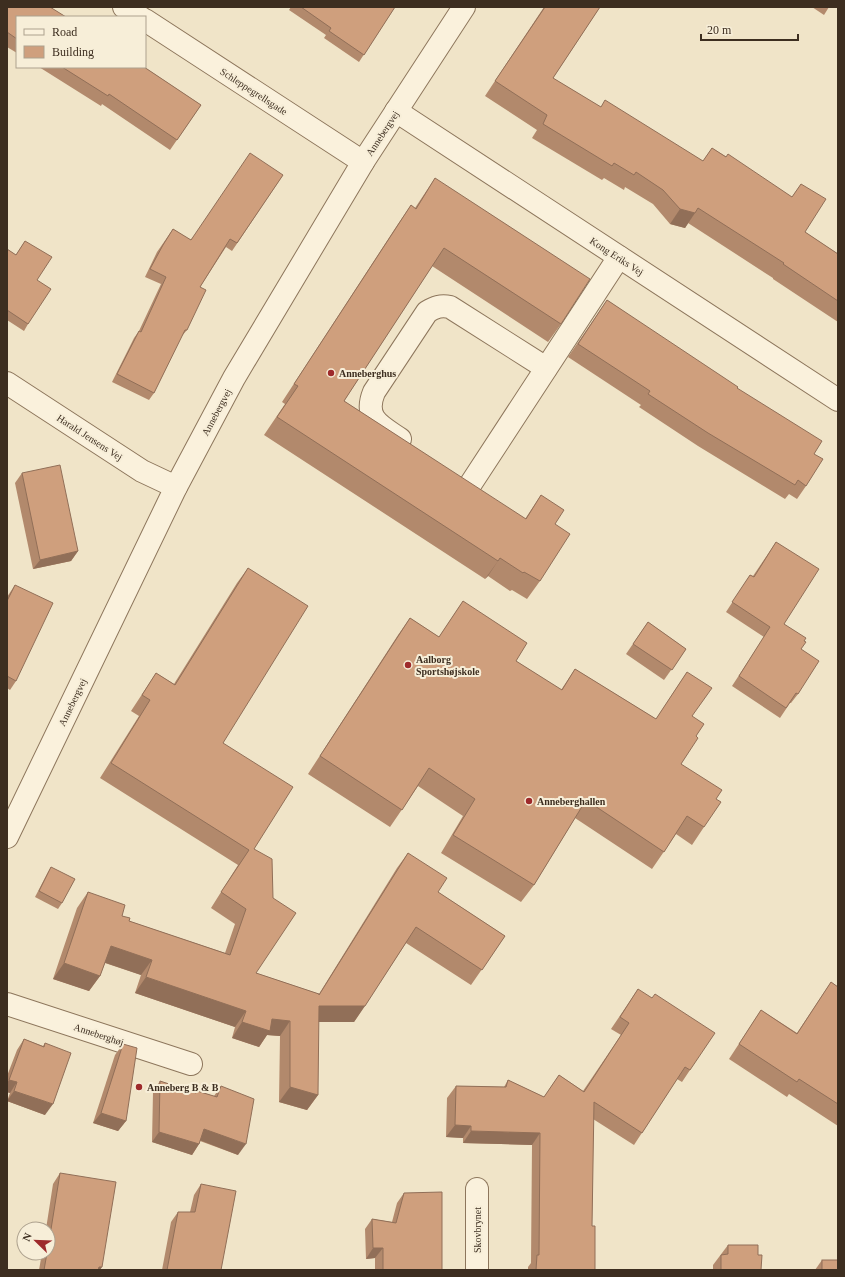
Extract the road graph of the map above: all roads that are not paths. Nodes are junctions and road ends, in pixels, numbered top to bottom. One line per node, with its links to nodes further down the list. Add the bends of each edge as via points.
1 (124, 7): 3 (street)
2 (464, 7): 5 (street, Annebergvej)
3 (138, 16)
4 (146, 21): 6 (street, Schleppegrellsgade)
5 (396, 111): 6 (street, Annebergvej); 7 (street, Kong Eriks Vej)
6 (363, 162): 12 (street, Annebergvej, via 234,378)
7 (619, 257): 8 (street); 10 (street, Kong Eriks Vej)
8 (546, 368): 11 (street, via 450,307 443,306 427,312 370,401 373,418 378,424); 13 (street, via 463,480)
9 (7, 383): 12 (street, Harald Jensens Vej, via 142,471)
10 (838, 400)
11 (418, 450)
12 (176, 487): 14 (street, Annebergvej)
13 (489, 498)
14 (7, 837)
15 (7, 1004): 16 (street, Anneberghøj)
16 (191, 1064)
17 (477, 1189): 18 (street, Skovbrynet)
18 (477, 1270)

